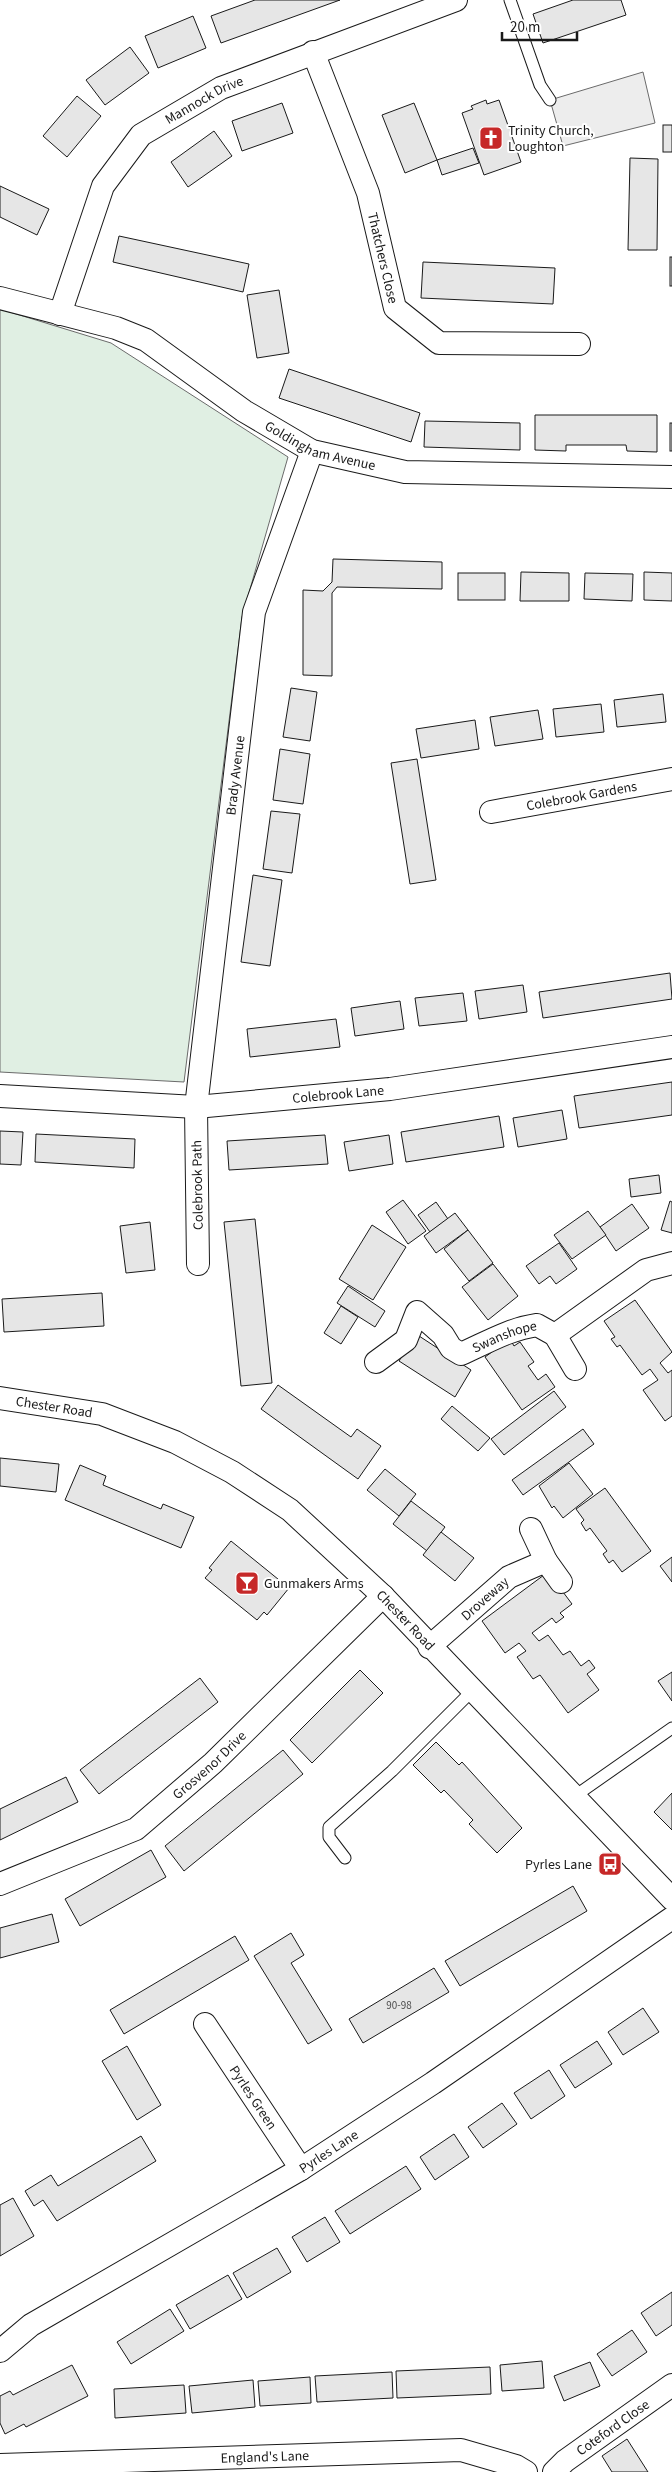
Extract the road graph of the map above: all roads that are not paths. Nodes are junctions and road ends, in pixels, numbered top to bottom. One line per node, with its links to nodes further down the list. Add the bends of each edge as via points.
1 (456, 0): 3 (street, Mannock Drive)
2 (510, 0): 4 (lane, via 540,85)
3 (313, 52): 6 (street, Mannock Drive, via 221,88 141,135 103,186); 7 (street, Thatchers Close, via 368,193 395,308 439,342)
4 (550, 100)
5 (0, 298): 6 (street, Goldingham Avenue)
6 (60, 314): 8 (street, Goldingham Avenue, via 116,328 146,340 244,411)
7 (579, 344)
8 (312, 451): 9 (street, Goldingham Avenue, via 405,472); 14 (street, Brady Avenue, via 254,612)
9 (672, 477)
10 (672, 779): 11 (street, Colebrook Gardens)
11 (491, 812)
12 (672, 1047): 14 (street, Colebrook Lane, via 390,1089)
13 (0, 1096): 14 (street, Colebrook Lane)
14 (196, 1107): 16 (street, Colebrook Path)
15 (672, 1263): 17 (street, Swanshope, via 646,1270)
16 (198, 1264)
17 (555, 1335): 18 (street, Swanshope, via 537,1325 525,1327 509,1331 461,1354 451,1348 417,1312 406,1340); 19 (street, Swanshope)
18 (376, 1362)
19 (575, 1369)
20 (0, 1398): 24 (street, Chester Road, via 102,1414 174,1442 224,1468 290,1510)
21 (530, 1529): 22 (street)
22 (546, 1561): 23 (street); 25 (street, Droveway, via 509,1577)
23 (561, 1582)
24 (383, 1596): 25 (street, Chester Road); 30 (street, Grosvenor Drive, via 213,1763 136,1829)
25 (429, 1647): 26 (street, Chester Road)
26 (472, 1691): 28 (street, Chester Road); 29 (lane, via 392,1771 329,1827 329,1837)
27 (672, 1728): 28 (lane)
28 (575, 1796): 31 (street, Chester Road)
29 (345, 1858)
30 (0, 1884)
31 (672, 1899)
32 (672, 1918): 34 (street, Pyrles Lane)
33 (205, 2024): 34 (street, Pyrles Green)
34 (301, 2169): 35 (street, Pyrles Lane, via 31,2324)
35 (0, 2351)
36 (672, 2385): 40 (street, Coteford Close)
37 (0, 2464): 38 (street, England's Lane)
38 (139, 2466): 39 (street, England's Lane, via 461,2450)
39 (526, 2472)
40 (554, 2472)

